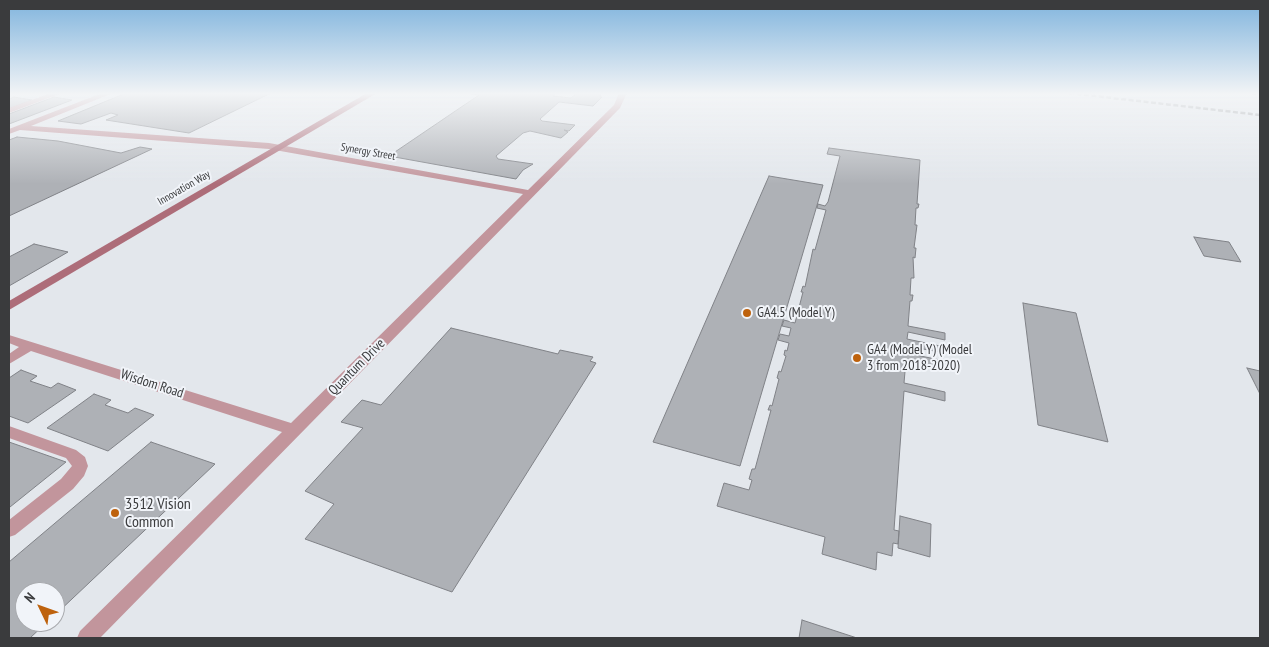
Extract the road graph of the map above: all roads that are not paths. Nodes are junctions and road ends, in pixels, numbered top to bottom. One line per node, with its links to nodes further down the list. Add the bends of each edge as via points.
1 (32, 123): 4 (street)
2 (320, 123): 6 (street, Innovation Way)
3 (601, 123): 7 (street, Quantum Drive)
4 (20, 128): 5 (street); 6 (street, Synergy Street)
5 (9, 132)
6 (279, 147): 7 (street, Synergy Street); 8 (street, Innovation Way)
7 (531, 193): 12 (street, Quantum Drive)
8 (9, 306)
9 (9, 338): 10 (street, Wisdom Road)
10 (30, 345): 11 (street); 12 (street, Wisdom Road)
11 (9, 360)
12 (295, 430): 15 (street, Quantum Drive)
13 (9, 432): 14 (street, via 71,454 80,461 80,466 67,484)
14 (9, 530)
15 (87, 638)

